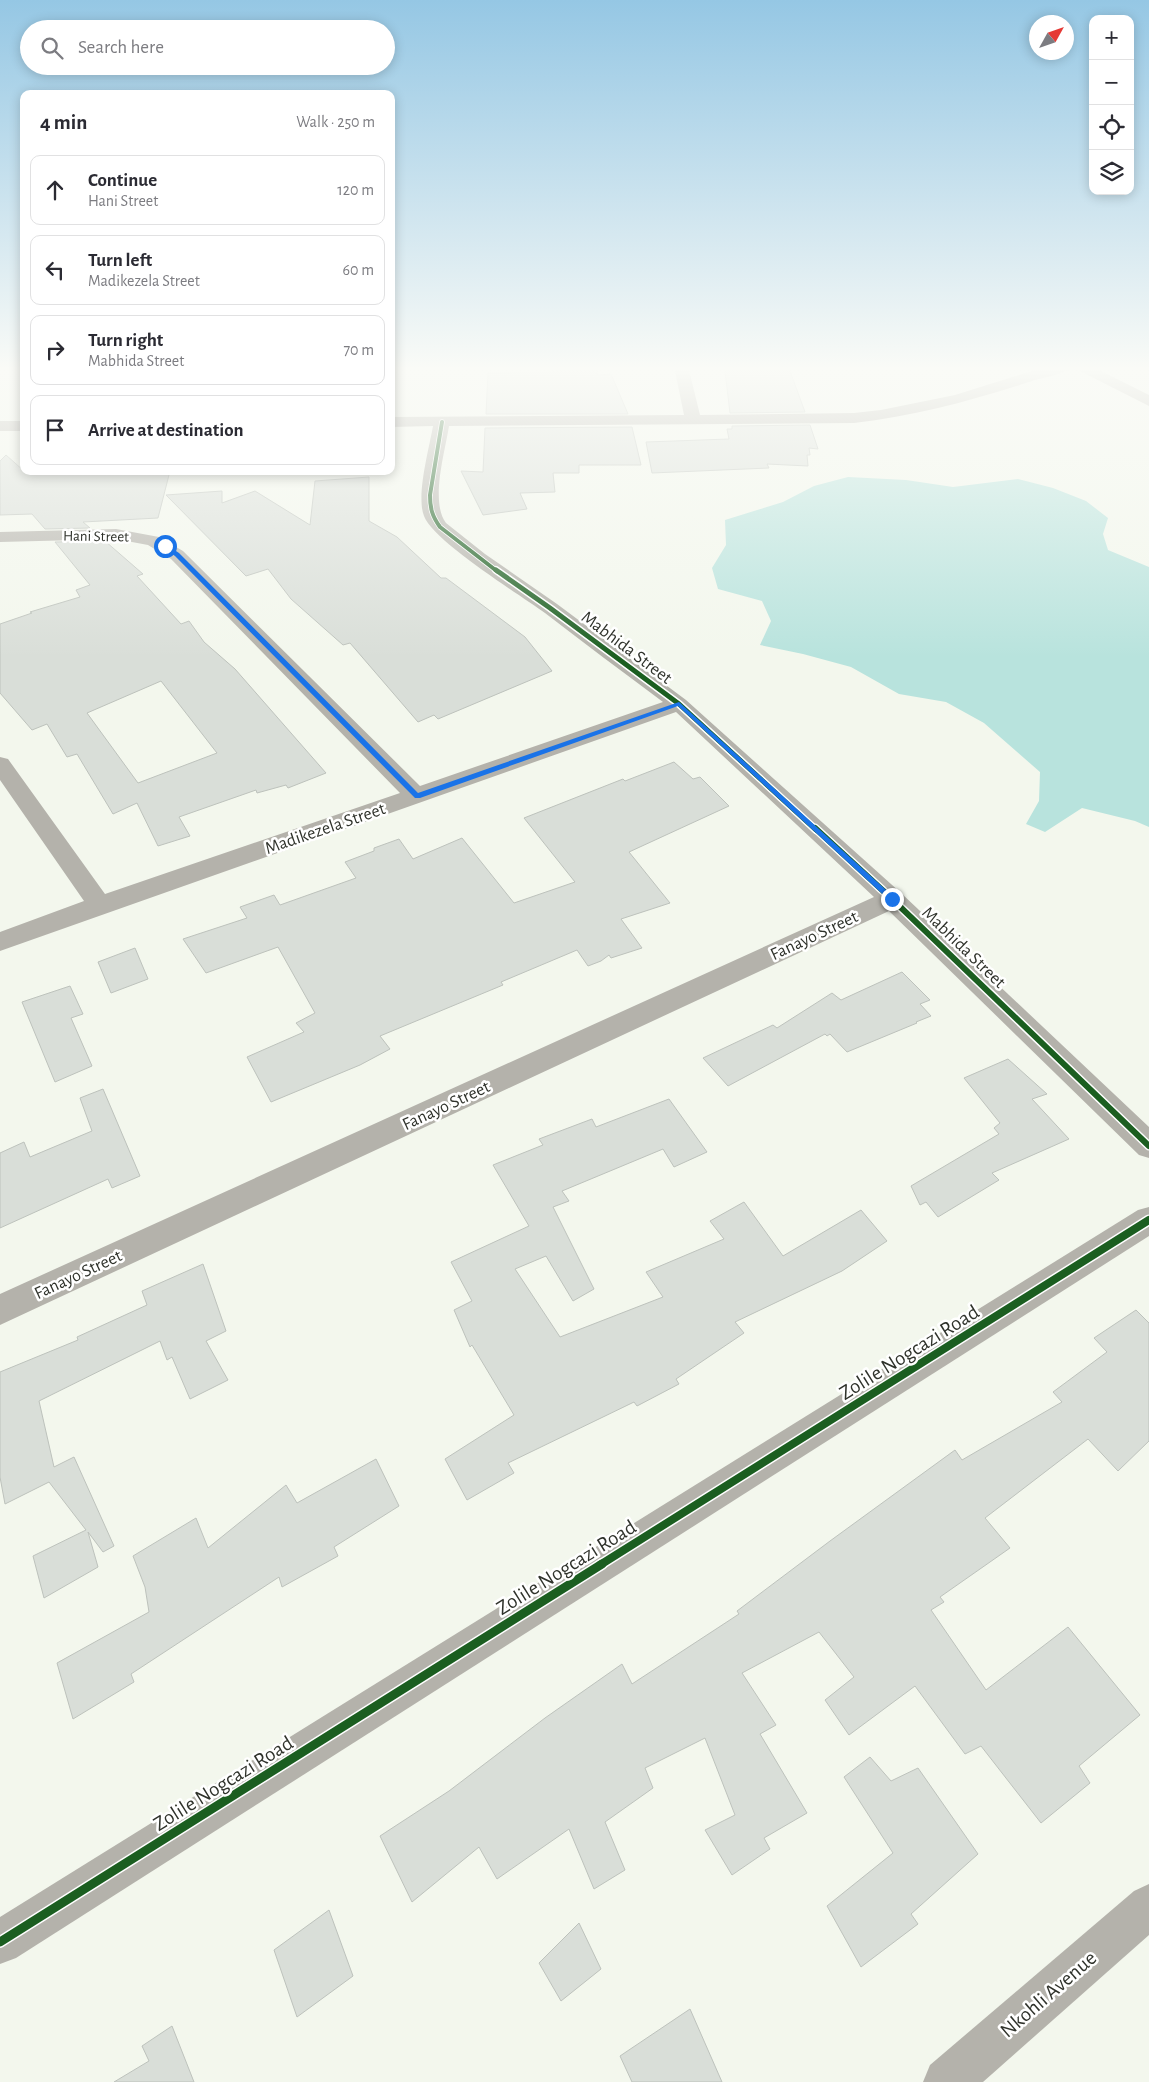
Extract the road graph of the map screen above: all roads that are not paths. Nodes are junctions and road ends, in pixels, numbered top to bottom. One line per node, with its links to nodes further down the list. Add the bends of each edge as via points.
1 (435, 463): 3 (street, Mabhida Street, via 430,495 433,518 440,527)
2 (0, 537): 5 (street, Hani Street, via 116,534 140,537 165,546)
3 (679, 704): 5 (street, Madikezela Street); 6 (street, Mabhida Street)
4 (0, 764): 7 (street)
5 (417, 796): 7 (street, Madikezela Street)
6 (892, 899): 9 (street, Mabhida Street); 11 (street, Fanayo Street)
7 (100, 905): 8 (street, Madikezela Street)
8 (0, 942)
9 (1149, 1146)
10 (1149, 1220): 13 (street, Zolile Nogcazi Road)
11 (0, 1310)
12 (1149, 1906): 14 (street, Nkohli Avenue)
13 (0, 1942)
14 (947, 2082)

